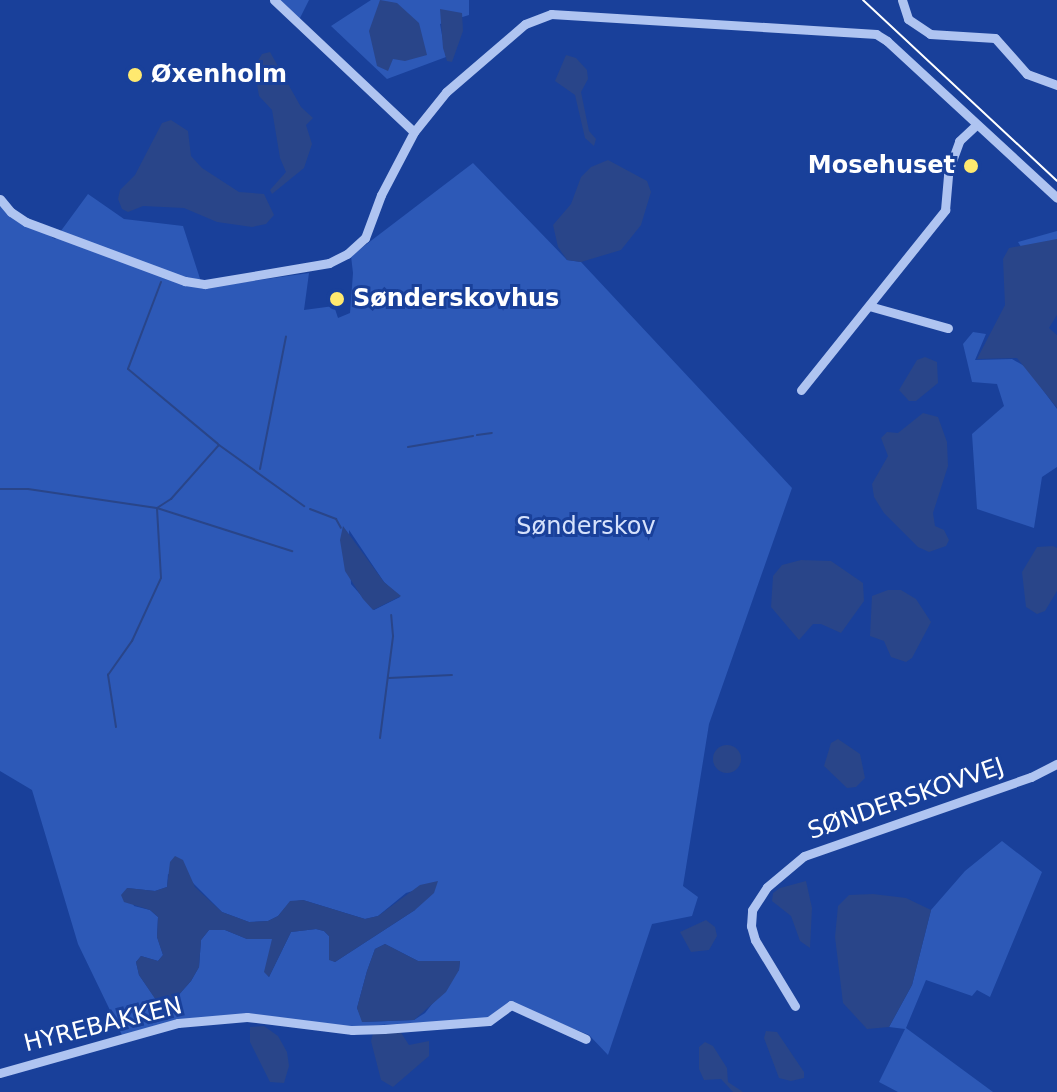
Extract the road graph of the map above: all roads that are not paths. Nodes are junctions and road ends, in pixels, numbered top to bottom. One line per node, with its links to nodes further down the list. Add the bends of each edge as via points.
1 (274, 0): 5 (street)
2 (902, 0): 3 (street, via 908,19 930,34 995,38 1027,74)
3 (1057, 85)
4 (976, 125): 5 (street, via 876,34 551,14 525,24 446,92); 6 (street); 8 (street, via 959,141 948,172 945,210)
5 (414, 132): 7 (street, via 365,238 347,254 307,269 205,284 185,281 26,222)
6 (1057, 198)
7 (0, 199)
8 (869, 306): 9 (street); 10 (street)
9 (948, 328)
10 (801, 390)
11 (1057, 764): 12 (street, SØNDERSKOVVEJ, via 804,856 767,887 752,910 751,926)
12 (795, 1006)
13 (586, 1039): 14 (street, HYREBAKKEN, via 511,1005 489,1021 384,1029 247,1017 178,1023)
14 (0, 1073)

